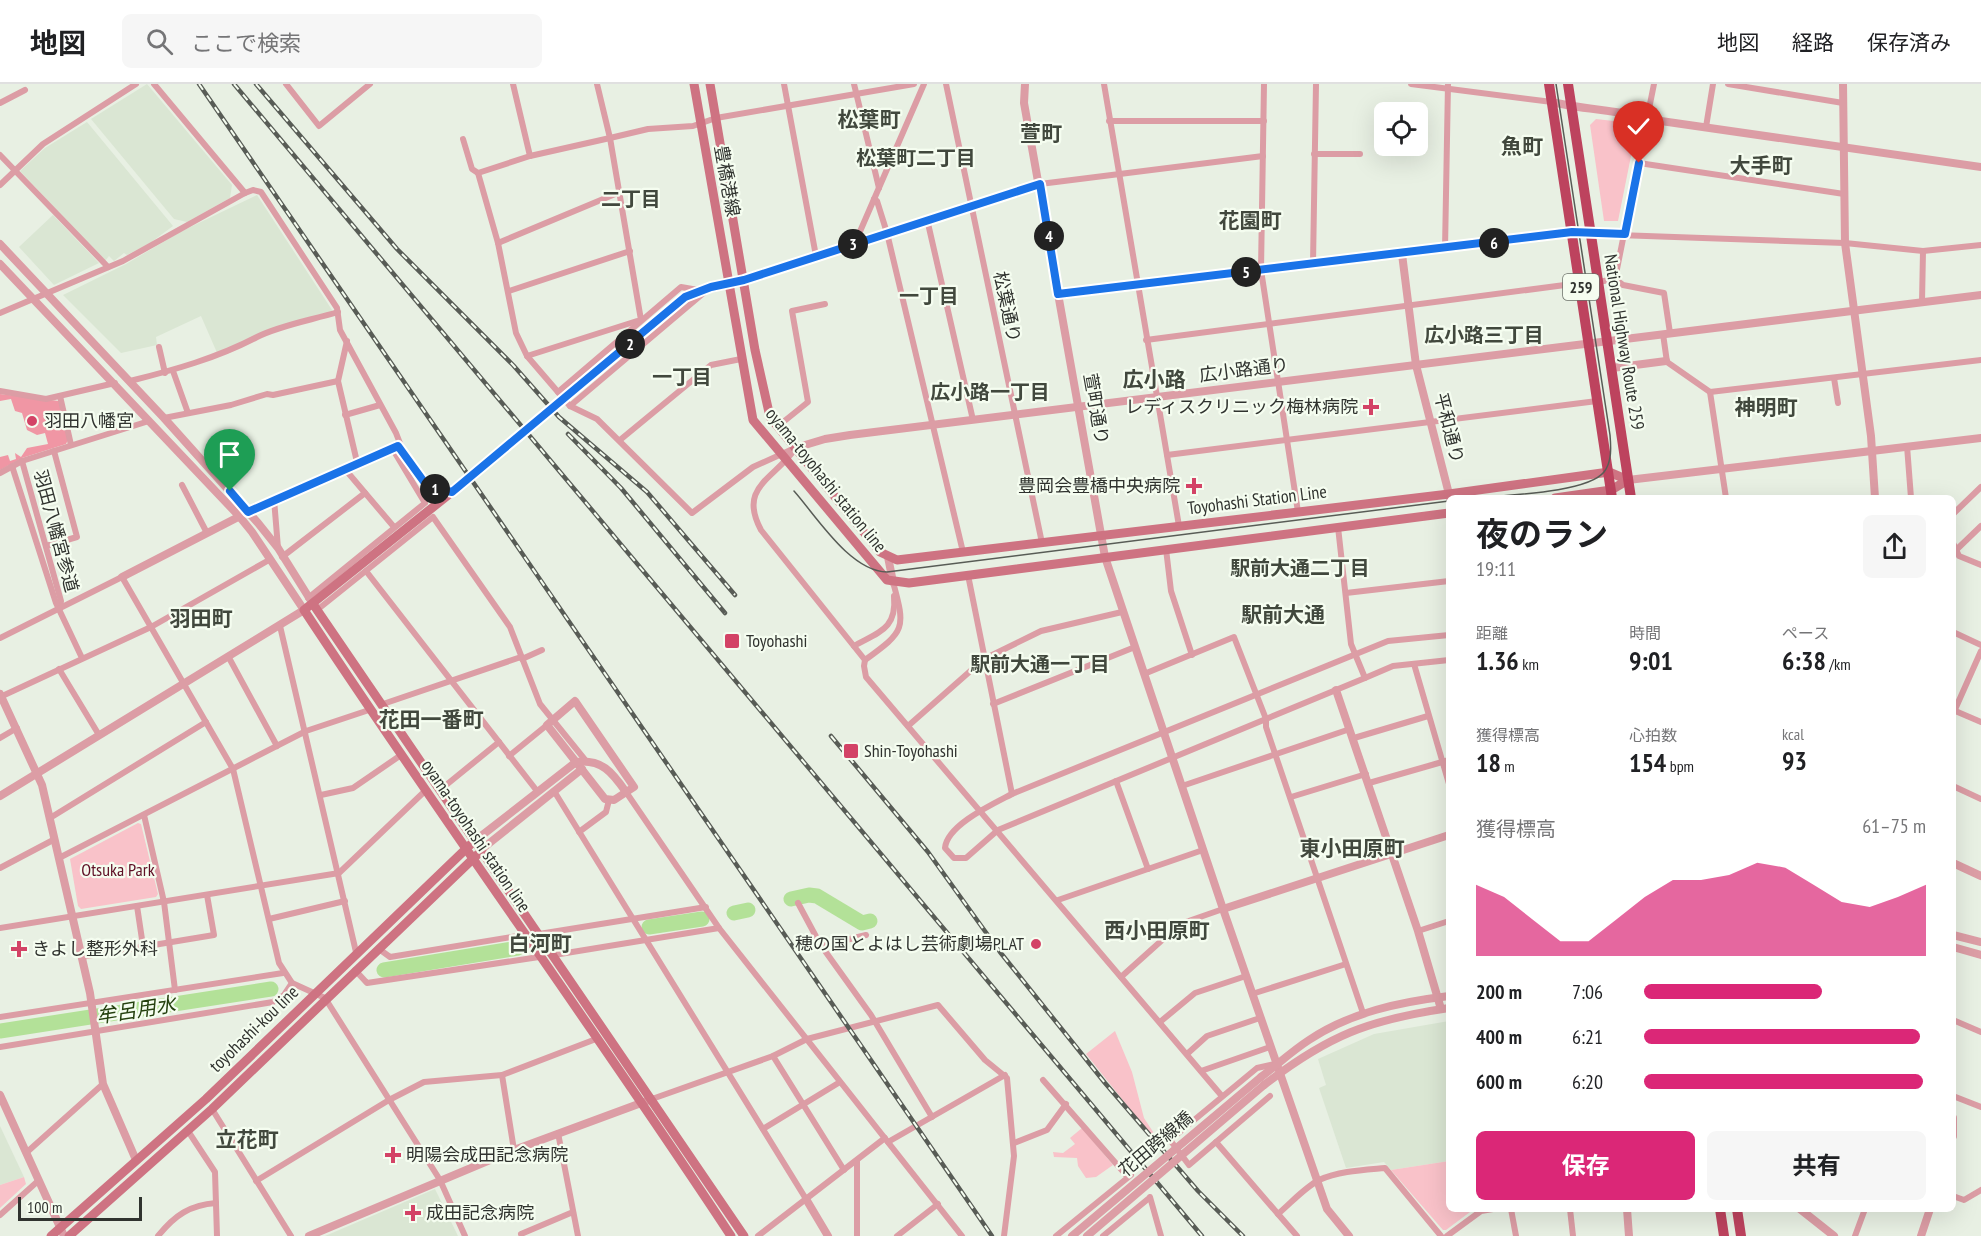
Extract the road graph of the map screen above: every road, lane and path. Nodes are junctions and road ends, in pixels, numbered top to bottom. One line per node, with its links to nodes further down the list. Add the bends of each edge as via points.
1 (136, 84): 50 (street, via 43,144)
2 (154, 84): 57 (street)
3 (286, 84): 4 (street, via 319,126)
4 (370, 84)
5 (513, 84): 46 (street)
6 (597, 84): 40 (street)
7 (694, 84): 36 (main road, 豊橋港線)
8 (710, 84): 34 (main road, 豊橋港線)
9 (784, 84): 32 (street)
10 (854, 84): 28 (street)
11 (914, 84): 25 (street)
12 (924, 84): 55 (street)
13 (946, 84): 60 (street, 松葉通り)
14 (1024, 84): 53 (street, 萱町通り, via 1024,103)
15 (1104, 84): 37 (street)
16 (1264, 84): 38 (street)
17 (1316, 84): 43 (street)
18 (1411, 84): 26 (street)
19 (1549, 84): 29 (highway, National Highway Route 259 / 259)
20 (1568, 84): 33 (highway, National Highway Route 259 / 259)
21 (1654, 84): 35 (street)
22 (1713, 84): 39 (street)
23 (1728, 84): 31 (street)
24 (1843, 84): 31 (street)
25 (902, 85): 28 (street)
26 (1448, 86): 29 (street); 71 (street)
27 (25, 90): 30 (street)
28 (856, 94): 32 (street); 55 (street)
29 (1551, 102): 33 (street); 62 (highway, National Highway Route 259 / 259)
30 (0, 103)
31 (1843, 103): 42 (street)
32 (788, 105): 34 (street); 75 (street)
33 (1571, 106): 35 (street); 64 (highway, National Highway Route 259 / 259)
34 (716, 118): 36 (street); 81 (main road, 豊橋港線)
35 (1648, 118): 39 (street); 48 (street)
36 (700, 121): 40 (street, via 693,126 648,129); 83 (main road, 豊橋港線)
37 (1109, 121): 38 (street); 52 (street)
38 (1264, 122): 47 (street)
39 (1706, 127): 42 (street)
40 (610, 138): 46 (street); 56 (street)
41 (463, 139): 51 (street, via 472,169)
42 (1843, 148): 49 (street); 58 (street)
43 (1314, 154): 44 (street); 77 (street)
44 (1360, 154)
45 (0, 155): 50 (street)
46 (530, 156): 51 (street)
47 (1263, 156): 52 (street); 79 (street)
48 (1639, 163): 58 (street); 65 (street)
49 (1981, 167)
50 (15, 170): 54 (street); 78 (street)
51 (478, 173): 66 (street)
52 (1118, 174): 53 (street); 85 (street)
53 (1040, 184): 60 (street); 90 (street, 萱町通り)
54 (0, 185)
55 (879, 189): 59 (street)
56 (620, 192): 66 (street); 72 (street)
57 (245, 193): 78 (street); 97 (street, via 261,192)
58 (1844, 194): 68 (street)
59 (874, 199): 63 (street); 67 (street)
60 (970, 205): 61 (street); 133 (street, 松葉通り)
61 (927, 219): 63 (street); 135 (street)
62 (1572, 232): 64 (street); 71 (street); 84 (highway, National Highway Route 259 / 259)
63 (887, 233): 67 (street); 138 (street)
64 (1590, 234): 65 (street); 82 (highway, National Highway Route 259 / 259)
65 (1625, 234): 68 (street); 80 (street)
66 (498, 243): 88 (street)
67 (855, 243): 75 (street)
68 (1845, 243): 73 (street); 96 (street)
69 (0, 244): 89 (street)
70 (1981, 245): 73 (street)
71 (1445, 249): 74 (street)
72 (630, 251): 88 (street); 99 (street)
73 (1923, 251): 93 (street)
74 (1402, 254): 77 (street); 95 (street, 平和通り)
75 (816, 256): 81 (street)
76 (0, 264): 92 (street)
77 (1313, 264): 79 (street)
78 (108, 267): 89 (street)
79 (1262, 270): 85 (street); 100 (street)
80 (1615, 279): 82 (street); 101 (street, via 1623,285 1664,293)
81 (744, 280): 83 (main road); 139 (main road, oyama-toyohashi station line, via 766,406)
82 (1598, 282): 104 (highway, National Highway Route 259 / 259)
83 (729, 283): 86 (main road); 108 (main road, oyama-toyohashi station line)
84 (1580, 283): 95 (street); 105 (highway, National Highway Route 259 / 259)
85 (1137, 285): 90 (street); 103 (street)
86 (711, 287): 87 (main road); 129 (street)
87 (699, 290): 99 (street, via 681,288); 161 (main road, bridge, via 685,297)
88 (509, 291): 107 (street, via 516,333)
89 (45, 294): 92 (street); 117 (street)
90 (1058, 294): 130 (street, 萱町通り)
91 (1981, 295): 93 (street, 広小路通り)
92 (33, 299): 98 (street); 120 (street)
93 (1922, 302): 96 (street, 広小路通り)
94 (825, 304): 139 (street, via 792,311 808,402)
95 (1408, 307): 100 (street); 111 (street, 平和通り)
96 (1854, 310): 101 (street, 広小路通り); 115 (street)
97 (338, 312): 102 (street, via 340,330); 113 (street)
98 (0, 313)
99 (641, 320): 107 (street); 122 (street)
100 (1269, 324): 103 (street); 119 (street)
101 (1667, 333): 104 (street, 広小路通り); 110 (street)
102 (347, 340): 118 (street); 128 (street)
103 (1146, 340): 125 (street)
104 (1608, 341): 105 (street, 広小路通り); 112 (highway, National Highway Route 259 / 259)
105 (1588, 342): 111 (street, 広小路通り); 126 (highway, National Highway Route 259 / 259)
106 (159, 347): 114 (street)
107 (527, 356): 122 (street)
108 (741, 359): 142 (street, via 711,365); 150 (main road, oyama-toyohashi station line, via 753,420)
109 (1981, 360): 115 (street)
110 (1666, 361): 112 (street); 123 (street)
111 (1416, 366): 119 (street, 広小路通り); 137 (street, 平和通り)
112 (1612, 368): 158 (highway, National Highway Route 259 / 259)
113 (173, 371): 114 (street); 131 (street)
114 (165, 373): 117 (street)
115 (1862, 375): 116 (street); 147 (street)
116 (1834, 378): 123 (street); 127 (street)
117 (130, 381): 134 (street)
118 (338, 381): 131 (street); 132 (street)
119 (1278, 382): 125 (street, 広小路通り); 141 (street)
120 (115, 383): 124 (street); 136 (street)
121 (0, 391): 124 (street, via 46,399)
122 (558, 392): 129 (street)
123 (1710, 392): 155 (street)
124 (60, 396): 143 (street)
125 (1157, 398): 130 (street, 広小路通り); 149 (street)
126 (1597, 401): 137 (street); 156 (highway, National Highway Route 259 / 259)
127 (1838, 403)
128 (380, 405): 132 (street); 145 (street, via 396,434)
129 (570, 406): 142 (street, via 597,419)
130 (1079, 407): 133 (street, 広小路通り); 181 (street, 萱町通り)
131 (188, 413): 134 (street)
132 (345, 415): 152 (street)
133 (1015, 415): 135 (street, 広小路通り); 182 (street, 松葉通り)
134 (164, 418): 175 (street)
135 (973, 420): 138 (street, 広小路通り)
136 (149, 421): 143 (street); 175 (street)
137 (1431, 422): 141 (street); 164 (street, 平和通り)
138 (933, 425): 146 (street, 広小路通り, via 825,439); 188 (street)
139 (777, 427): 146 (main road, oyama-toyohashi station line)
140 (1981, 438): 144 (street)
141 (1287, 439): 149 (street); 173 (street)
142 (620, 441): 150 (street, via 692,513 753,467)
143 (71, 445): 148 (street)
144 (1907, 446): 147 (street); 169 (street)
145 (395, 447): 152 (street); 161 (street, via 427,486); 178 (street, via 425,503)
146 (795, 448): 150 (street); 190 (main road, oyama-toyohashi station line)
147 (1873, 450): 155 (street); 168 (street)
148 (54, 451): 151 (street); 183 (street, via 77,537)
149 (1167, 455): 176 (street)
150 (784, 458): 198 (main road, oyama-toyohashi station line, via 884,578); 210 (street, via 757,489 751,507 754,516)
151 (22, 461): 153 (street); 183 (street, 羽田八幡宮参道)
152 (357, 462): 154 (street)
153 (12, 466): 157 (street); 201 (street)
154 (344, 468): 162 (street); 171 (street)
155 (1722, 470): 158 (street); 167 (street)
156 (1608, 472): 158 (main road, Toyohashi Station Line); 163 (highway, National Highway Route 259 / 259); 165 (main road, Toyohashi Station Line)
157 (0, 473)
158 (1628, 480): 163 (main road); 166 (highway, National Highway Route 259 / 259)
159 (182, 485): 180 (street)
160 (1981, 487): 172 (street)
161 (452, 492): 200 (main road)
162 (365, 493): 178 (street); 189 (street)
163 (1611, 494)
164 (1450, 495)
165 (1457, 495)
166 (1630, 495)
167 (1726, 495)
168 (1875, 495)
169 (1911, 495)
170 (1446, 496): 173 (main road, Toyohashi Station Line)
171 (274, 499): 175 (street); 185 (street)
172 (1956, 511)
173 (1298, 512): 176 (main road, Toyohashi Station Line)
174 (1446, 513): 179 (main road, Toyohashi Station Line)
175 (243, 514): 180 (street); 185 (street); 192 (street)
176 (1179, 526): 181 (main road, Toyohashi Station Line)
177 (1981, 526): 184 (street)
178 (394, 527): 200 (street)
179 (1338, 527): 186 (main road, Toyohashi Station Line); 199 (street)
180 (207, 533): 196 (street)
181 (1101, 535): 182 (main road, Toyohashi Station Line); 191 (street, 萱町通り)
182 (1042, 543): 188 (main road, Toyohashi Station Line)
183 (46, 546): 201 (street, 羽田八幡宮参道)
184 (1956, 546)
185 (278, 548): 189 (street)
186 (1166, 549): 191 (main road, Toyohashi Station Line); 215 (street, via 1171,591)
187 (1956, 551): 193 (street)
188 (963, 552): 190 (main road, Toyohashi Station Line, via 897,560)
189 (282, 557): 200 (street)
190 (888, 557): 198 (street)
191 (1105, 557): 195 (main road, Toyohashi Station Line); 203 (street, 萱町通り)
192 (270, 560): 202 (street); 205 (street)
193 (1981, 565)
194 (366, 571): 200 (street); 218 (street, via 433,517 510,627); 227 (street)
195 (968, 575): 198 (main road, Toyohashi Station Line); 219 (street)
196 (122, 577): 201 (street); 205 (street)
197 (1446, 581): 199 (street)
198 (893, 582): 210 (street, via 895,605 891,622); 220 (street, via 901,628)
199 (1346, 593): 214 (street)
200 (313, 604): 202 (main road); 231 (main road, oyama-toyohashi station line)
201 (60, 608): 208 (street); 217 (street)
202 (304, 610): 204 (street); 234 (main road, oyama-toyohashi station line)
203 (1122, 612): 211 (street, 萱町通り); 219 (street, via 1041,631)
204 (280, 626): 216 (street); 244 (street)
205 (151, 627): 217 (street); 226 (street)
206 (1956, 633): 209 (street)
207 (1446, 635): 214 (street, via 1388,641)
208 (0, 638)
209 (1981, 645)
210 (854, 646): 220 (street)
211 (1135, 647): 224 (street, 萱町通り); 232 (street)
212 (542, 650): 218 (street)
213 (1981, 651): 233 (street)
214 (1355, 654): 225 (street); 230 (street)
215 (1192, 655): 224 (street); 230 (street, via 1234,637)
216 (228, 656): 226 (street); 250 (street)
217 (82, 658): 223 (street)
218 (521, 658): 227 (street); 240 (street)
219 (984, 659): 232 (street); 241 (street)
220 (866, 660): 241 (street, via 866,677)
221 (1446, 660): 222 (street)
222 (1413, 664): 225 (street, via 1393,666); 236 (street)
223 (59, 669): 229 (street); 246 (street)
224 (1144, 674): 245 (street, 萱町通り)
225 (1365, 678): 228 (street)
226 (184, 682): 238 (street); 246 (street)
227 (451, 682): 231 (street); 249 (street)
228 (1336, 690): 237 (street); 243 (street)
229 (0, 695): 242 (street)
230 (1257, 695): 237 (street); 245 (street)
231 (384, 704): 266 (main road, oyama-toyohashi station line)
232 (993, 704): 271 (street)
233 (1956, 705)
234 (369, 710): 244 (street); 252 (main road, oyama-toyohashi station line)
235 (1956, 712): 239 (street)
236 (1428, 716): 248 (street); 257 (street)
237 (1266, 719): 251 (street); 254 (street)
238 (206, 722): 259 (street); 279 (street)
239 (1981, 722)
240 (550, 723): 253 (street); 258 (street); 270 (street, via 575,701 634,787)
241 (908, 726): 277 (street)
242 (17, 728): 247 (street); 260 (street)
243 (1350, 729): 248 (street); 251 (street)
244 (306, 731): 250 (street); 272 (street)
245 (1163, 732): 254 (street, 萱町通り); 271 (street)
246 (99, 735): 260 (street)
247 (0, 738)
248 (1354, 738): 262 (street)
249 (499, 742): 253 (street); 266 (street)
250 (277, 746): 259 (street)
251 (1275, 754): 264 (street); 274 (street)
252 (401, 755): 267 (main road, oyama-toyohashi station line); 272 (street, via 353,788)
253 (509, 756): 268 (street)
254 (1172, 757): 263 (street); 264 (street, 萱町通り)
255 (1446, 761): 257 (street)
256 (595, 762): 258 (street); 258 (street, via 589,767); 270 (street, via 612,771)
257 (1441, 762): 261 (street); 262 (street)
258 (582, 766): 268 (street); 269 (street); 276 (street)
259 (233, 769): 278 (street); 297 (street)
260 (38, 772): 273 (street); 279 (street)
261 (1446, 776)
262 (1367, 779): 274 (street); 288 (street)
263 (1116, 781): 280 (street); 293 (street)
264 (1182, 786): 287 (street, 萱町通り)
265 (1956, 787): 275 (street)
266 (440, 790): 284 (main road, oyama-toyohashi station line)
267 (425, 791): 285 (main road, oyama-toyohashi station line); 294 (street)
268 (537, 791): 284 (street)
269 (554, 791): 281 (street); 286 (street)
270 (626, 792): 276 (street); 304 (street)
271 (1012, 794): 277 (street)
272 (321, 795): 294 (street)
273 (0, 796)
274 (1291, 798): 296 (street)
275 (1981, 799)
276 (609, 800): 281 (street, via 606,812)
277 (980, 809): 280 (street); 280 (street, via 948,837 945,848 949,854 966,858)
278 (144, 815): 289 (street); 301 (street)
279 (50, 818): 283 (street)
280 (998, 830): 299 (street)
281 (579, 832): 307 (street)
282 (1446, 837): 288 (street)
283 (55, 839): 289 (street); 292 (street)
284 (476, 840): 285 (main road, toyohashi-kou line); 286 (main road, oyama-toyohashi station line)
285 (466, 849): 290 (main road, oyama-toyohashi station line); 324 (main road, toyohashi-kou line)
286 (482, 849): 290 (main road, toyohashi-kou line); 315 (main road, oyama-toyohashi station line)
287 (1203, 850): 293 (street); 305 (street, 萱町通り)
288 (1391, 854): 296 (street); 312 (street)
289 (59, 858): 306 (street)
290 (473, 859): 316 (main road, oyama-toyohashi station line); 323 (main road, toyohashi-kou line)
291 (1956, 864): 295 (street)
292 (0, 868)
293 (1148, 869): 299 (street)
294 (339, 873): 297 (street); 300 (street)
295 (1981, 876)
296 (1317, 878): 305 (street); 329 (street)
297 (262, 886): 298 (street); 308 (street)
298 (207, 895): 301 (street); 318 (street, via 214,935)
299 (1058, 900): 333 (street)
300 (345, 901): 308 (street); 324 (street)
301 (164, 902): 303 (street); 318 (street)
302 (798, 903): 321 (street)
303 (137, 906): 306 (street); 320 (street)
304 (706, 907): 307 (street); 311 (street)
305 (1223, 909): 332 (street, 萱町通り); 333 (street, via 1180,924)
306 (73, 916): 310 (street); 328 (street)
307 (632, 918): 315 (street); 317 (street)
308 (269, 919): 331 (street)
309 (1446, 922): 312 (street)
310 (0, 928)
311 (718, 928): 317 (street); 352 (street)
312 (1418, 932): 339 (street)
313 (866, 935): 321 (street)
314 (1956, 935): 319 (street)
315 (542, 937): 325 (main road, oyama-toyohashi station line)
316 (526, 939): 323 (street, via 390,957); 327 (main road, oyama-toyohashi station line)
317 (646, 940): 325 (street); 359 (street)
318 (169, 942): 320 (street); 335 (street)
319 (1981, 942)
320 (143, 946): 328 (street)
321 (822, 946): 348 (street)
322 (1956, 948): 326 (street)
323 (379, 949): 330 (main road, toyohashi-kou line)
324 (357, 952): 336 (main road, toyohashi-kou line)
325 (553, 954): 372 (main road, oyama-toyohashi station line)
326 (1981, 955)
327 (538, 956): 330 (street, via 367,983); 351 (main road, oyama-toyohashi station line)
328 (81, 957): 341 (street)
329 (1346, 964): 337 (street); 343 (street)
330 (355, 970): 340 (main road, toyohashi-kou line)
331 (283, 973): 334 (street); 335 (street)
332 (1246, 976): 337 (street, 萱町通り); 347 (street, via 1196,993)
333 (1121, 977): 347 (street)
334 (292, 983): 336 (street); 349 (street, via 273,1002)
335 (175, 990): 341 (street)
336 (315, 993): 340 (street); 386 (main road, toyohashi-kou line, via 206,1099)
337 (1252, 994): 345 (street, 萱町通り)
338 (1446, 996): 339 (street)
339 (1438, 997): 342 (street); 343 (street)
340 (325, 998): 371 (street); 376 (main road, toyohashi-kou line)
341 (91, 1002): 344 (street); 349 (street)
342 (1445, 1009): 360 (street, via 1370,1023 1320,1045)
343 (1363, 1013): 357 (street, via 1309,1040)
344 (0, 1017)
345 (1260, 1018): 354 (street, 萱町通り); 355 (street, via 1207,1036)
346 (1956, 1021): 350 (street)
347 (1161, 1022): 355 (street)
348 (873, 1023): 352 (street); 362 (street, via 938,1005 985,1060); 377 (street)
349 (95, 1032): 353 (street); 366 (street)
350 (1981, 1032)
351 (596, 1039): 361 (street); 372 (main road, oyama-toyohashi station line)
352 (807, 1039): 356 (street); 365 (street)
353 (0, 1047)
354 (1270, 1047): 357 (street, 萱町通り); 358 (street)
355 (1187, 1054): 358 (street)
356 (773, 1056): 359 (street); 374 (street)
357 (1277, 1064): 360 (street, 萱町通り); 364 (street); 368 (street, via 1257,1068)
358 (1201, 1071): 368 (street)
359 (728, 1072): 372 (street); 378 (street)
360 (1281, 1073): 364 (street); 390 (street, 萱町通り)
361 (502, 1075): 371 (street, via 424,1082); 384 (street)
362 (1005, 1075): 377 (street); 383 (street)
363 (1043, 1080): 373 (street)
364 (1263, 1081): 430 (street, 花田跨線橋, bridge); 431 (street, 花田跨線橋, bridge)
365 (840, 1082): 374 (street); 381 (street)
366 (103, 1084): 385 (street); 386 (street)
367 (0, 1095): 385 (street)
368 (1221, 1095): 382 (street, via 1170,1140 1189,1165)
369 (1270, 1096): 382 (street)
370 (1956, 1097): 375 (street)
371 (389, 1100): 389 (street); 392 (street)
372 (647, 1101): 380 (street); 421 (main road, oyama-toyohashi station line); 422 (main road, oyama-toyohashi station line)
373 (1066, 1104): 383 (street, via 1047,1130); 429 (street, via 1129,1176)
374 (803, 1105): 378 (street); 388 (street)
375 (1981, 1107)
376 (212, 1109): 379 (main road, toyohashi-kou line); 392 (street)
377 (932, 1117): 381 (street)
378 (763, 1129): 395 (street)
379 (188, 1131): 396 (street, via 215,1172); 414 (main road, toyohashi-kou line)
380 (558, 1133): 384 (street); 398 (street)
381 (887, 1140): 387 (street); 397 (street)
382 (1216, 1142): 408 (street)
383 (1014, 1143): 428 (street)
384 (514, 1150): 389 (street)
385 (26, 1153): 391 (street)
386 (136, 1160): 411 (main road, toyohashi-kou line)
387 (857, 1161): 388 (street); 425 (street)
388 (844, 1170): 395 (street)
389 (440, 1180): 418 (street); 419 (street)
390 (1319, 1180): 408 (street); 436 (street, 萱町通り, via 1328,1209); 437 (street, via 1385,1168)
391 (38, 1181): 409 (street); 411 (street)
392 (256, 1181): 417 (street)
393 (1981, 1190): 394 (street, via 1964,1200)
394 (1956, 1197)
395 (806, 1199): 423 (street); 424 (street)
396 (216, 1203): 415 (street, via 194,1205); 416 (street)
397 (938, 1204): 426 (street); 427 (street)
398 (573, 1212): 412 (street); 420 (street)
399 (1480, 1212): 438 (street)
400 (1512, 1212): 439 (street)
401 (1570, 1212): 440 (street)
402 (1627, 1212): 441 (street)
403 (1720, 1212): 442 (highway)
404 (1737, 1212): 443 (highway)
405 (1804, 1212): 444 (street)
406 (1864, 1212): 445 (street)
407 (1929, 1212): 446 (street)
408 (1278, 1214): 435 (street)
409 (0, 1215)
410 (1114, 1227): 432 (street); 433 (street); 434 (street, via 1148,1197)
411 (63, 1232): 413 (main road, toyohashi-kou line)
412 (521, 1234)
413 (51, 1236)
414 (69, 1236)
415 (158, 1236)
416 (217, 1236)
417 (291, 1236)
418 (309, 1236)
419 (465, 1236)
420 (578, 1236)
421 (731, 1236)
422 (744, 1236)
423 (758, 1236)
424 (828, 1236)
425 (857, 1236)
426 (897, 1236)
427 (962, 1236)
428 (1004, 1236)
429 (1056, 1236)
430 (1072, 1236)
431 (1087, 1236)
432 (1103, 1236)
433 (1115, 1236)
434 (1161, 1236)
435 (1297, 1236)
436 (1349, 1236)
437 (1441, 1236)
438 (1447, 1236)
439 (1516, 1236)
440 (1573, 1236)
441 (1629, 1236)
442 (1724, 1236)
443 (1741, 1236)
444 (1834, 1236)
445 (1854, 1236)
446 (1921, 1236)

